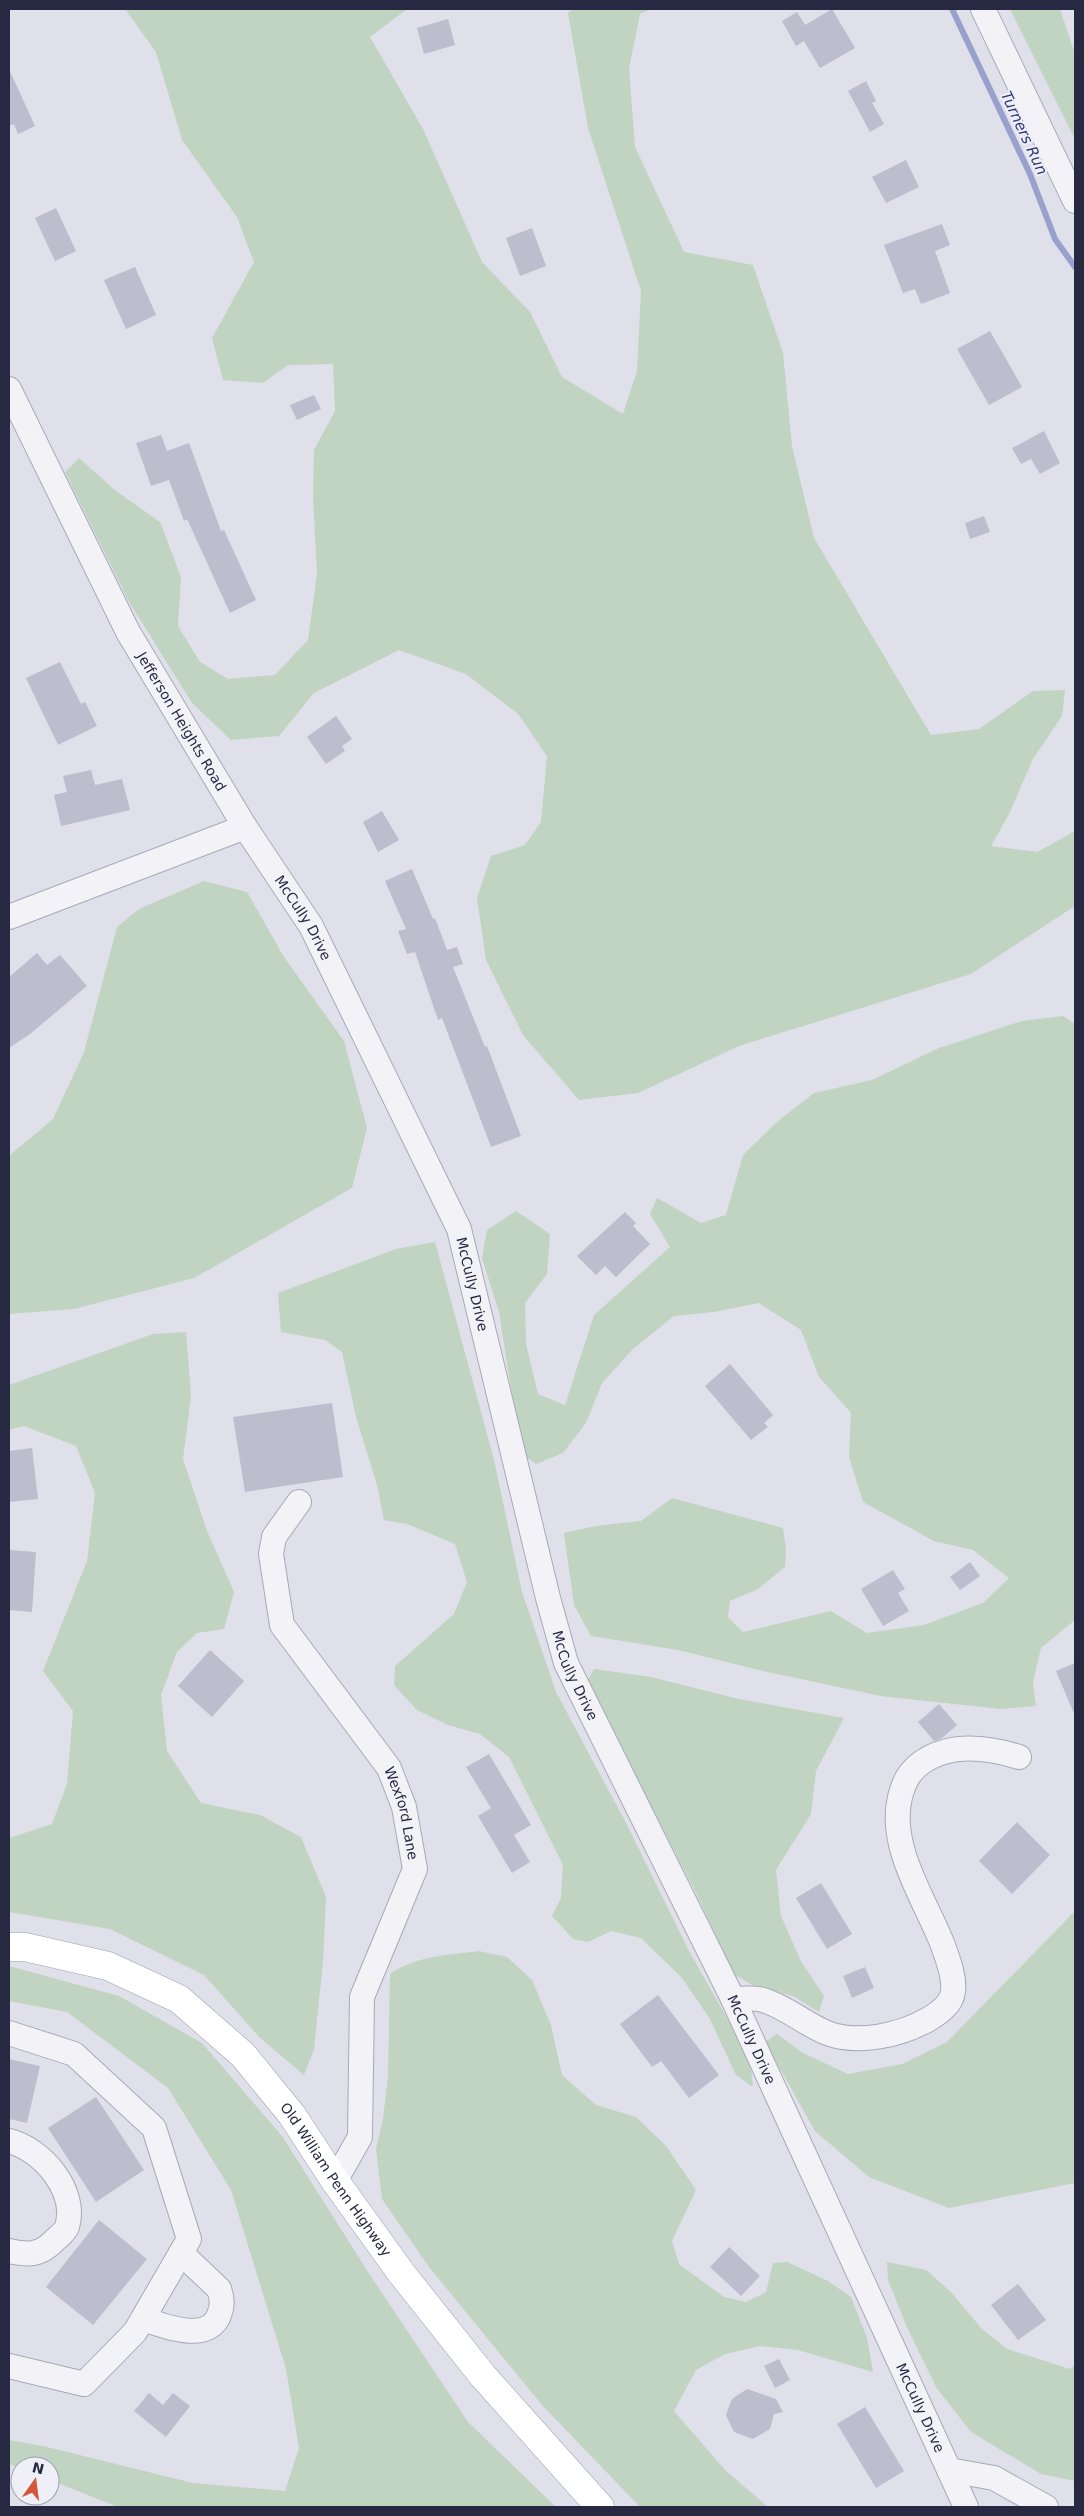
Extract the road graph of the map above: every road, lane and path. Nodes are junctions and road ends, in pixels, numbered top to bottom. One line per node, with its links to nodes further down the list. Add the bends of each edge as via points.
1 (983, 9): 2 (street)
2 (1075, 201)
3 (9, 390): 4 (street, Jefferson Heights Road, via 128,632)
4 (244, 827): 5 (street); 9 (street, McCully Drive, via 311,926 459,1229 566,1663)
5 (9, 917)
6 (300, 1502): 12 (street, Wexford Lane, via 274,1538 271,1554 282,1625 389,1768 404,1807 416,1869 362,1996 360,2137)
7 (1019, 1757): 9 (street, via 994,1749 948,1751 928,1758 912,1769 904,1780 898,1806 897,1836 946,1954 953,1992 947,2006 929,2019 868,2039 828,2033 762,1999)
8 (9, 1947): 12 (main road, Old William Penn Highway, via 25,1947 108,1966 179,2000 243,2055 292,2115)
9 (733, 1999): 17 (street, McCully Drive)
10 (9, 2032): 14 (street, via 74,2054 154,2128 189,2238)
11 (9, 2141): 13 (street, via 21,2144 48,2165 70,2207 66,2229 48,2246 29,2256)
12 (334, 2181): 18 (main road, Old William Penn Highway, via 483,2376)
13 (9, 2251)
14 (181, 2253): 15 (street); 15 (street, via 219,2289 222,2297 219,2318 212,2326 192,2331)
15 (143, 2319): 16 (street, via 135,2332 84,2384)
16 (9, 2366)
17 (949, 2470): 19 (street, McCully Drive); 20 (street, via 994,2478)
18 (600, 2507)
19 (966, 2507)
20 (1046, 2507)

